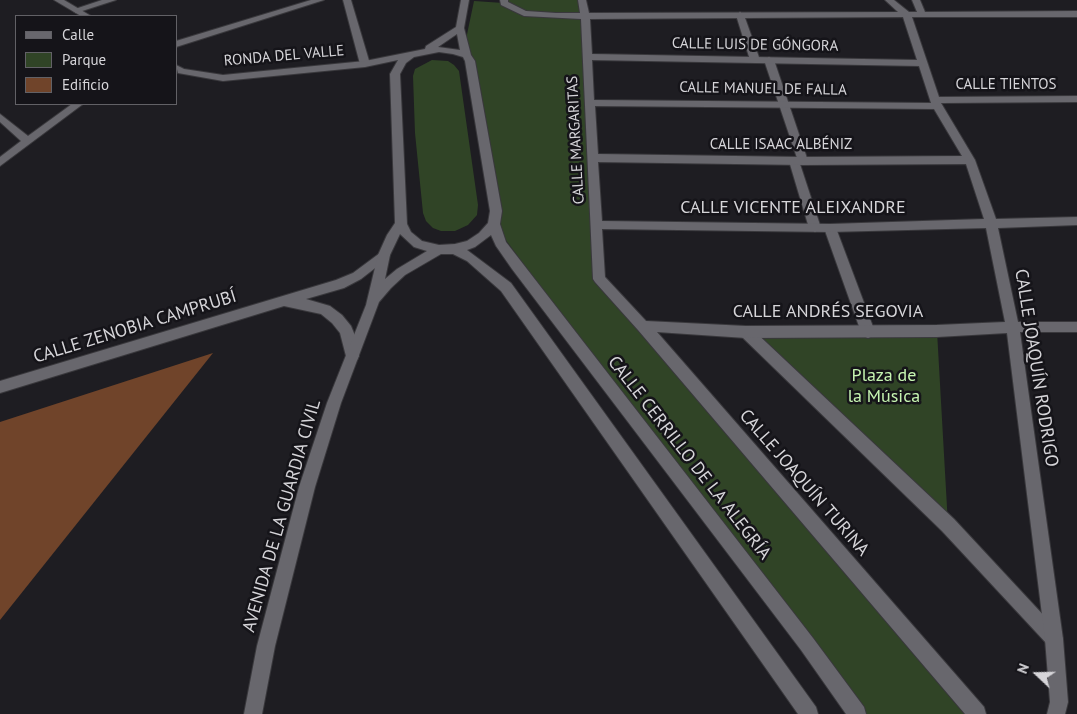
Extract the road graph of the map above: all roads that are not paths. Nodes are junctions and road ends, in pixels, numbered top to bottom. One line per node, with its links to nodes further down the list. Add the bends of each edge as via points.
1 (58, 0): 10 (street)
2 (112, 0): 10 (street)
3 (320, 0): 18 (street)
4 (347, 0): 26 (street)
5 (465, 0): 17 (street)
6 (504, 0): 16 (street, via 524,14)
7 (582, 0): 16 (street, CALLE MARGARITAS)
8 (889, 0): 11 (street)
9 (916, 0): 12 (street)
10 (76, 10): 14 (street)
11 (906, 14): 12 (street); 15 (street); 25 (street, CALLE JOAQUÍN RODRIGO)
12 (922, 14): 13 (street)
13 (1077, 14)
14 (86, 15)
15 (740, 15): 16 (street); 23 (street)
16 (584, 16): 22 (street, CALLE MARGARITAS)
17 (460, 28): 19 (street); 21 (street)
18 (178, 43)
19 (423, 51): 20 (street, RONDA DEL VALLE); 21 (street, via 439,49)
20 (411, 55): 26 (street, RONDA DEL VALLE); 28 (street, via 402,61)
21 (466, 55): 43 (street, via 470,61 496,211)
22 (587, 57): 23 (street, CALLE LUIS DE GÓNGORA); 30 (street, CALLE MARGARITAS)
23 (755, 60): 24 (street, CALLE LUIS DE GÓNGORA)
24 (769, 60): 25 (street, CALLE LUIS DE GÓNGORA); 33 (street)
25 (922, 62): 31 (street, CALLE JOAQUÍN RODRIGO)
26 (365, 64): 27 (street, RONDA DEL VALLE, via 223,78); 28 (street, RONDA DEL VALLE, via 378,65)
27 (178, 69)
28 (395, 74): 42 (street)
29 (1077, 99): 31 (street, CALLE TIENTOS)
30 (589, 103): 33 (street, CALLE MANUEL DE FALLA); 36 (street, CALLE MARGARITAS)
31 (936, 103): 33 (street, CALLE MANUEL DE FALLA); 37 (street, CALLE JOAQUÍN RODRIGO)
32 (77, 105): 35 (street)
33 (785, 105): 38 (street)
34 (0, 117): 35 (street)
35 (28, 141): 39 (street)
36 (592, 158): 38 (street, CALLE ISAAC ALBÉNIZ); 44 (street, CALLE MARGARITAS)
37 (970, 160): 38 (street, CALLE ISAAC ALBÉNIZ); 41 (street, CALLE JOAQUÍN RODRIGO)
38 (798, 161): 45 (street)
39 (0, 162)
40 (1077, 221): 41 (street)
41 (991, 223): 46 (street, CALLE VICENTE ALEIXANDRE); 53 (street, CALLE JOAQUÍN RODRIGO)
42 (402, 224): 47 (street, via 407,235 418,244); 48 (street, AVENIDA DE LA GUARDIA CIVIL)
43 (494, 224): 47 (street, AVENIDA DE LA GUARDIA CIVIL, via 471,244); 62 (street, CALLE CERRILLO DE LA ALEGRÍA, via 500,243 516,266 807,644)
44 (596, 225): 45 (street, CALLE VICENTE ALEIXANDRE); 49 (street, CALLE MARGARITAS)
45 (815, 228): 46 (street, CALLE VICENTE ALEIXANDRE)
46 (830, 228): 56 (street)
47 (447, 249): 51 (street, AVENIDA DE LA GUARDIA CIVIL, via 401,272 386,284); 61 (street, via 471,258 506,287)
48 (384, 255): 50 (street, CALLE ZENOBIA CAMPRUBÍ, via 357,276 340,284); 51 (street, AVENIDA DE LA GUARDIA CIVIL)
49 (599, 279): 52 (street, CALLE JOAQUÍN TURINA)
50 (281, 302): 57 (street, CALLE ZENOBIA CAMPRUBÍ, via 325,310 346,330); 58 (street, CALLE ZENOBIA CAMPRUBÍ)
51 (372, 305): 57 (street, AVENIDA DE LA GUARDIA CIVIL)
52 (643, 326): 55 (street, CALLE ANDRÉS SEGOVIA); 63 (street, CALLE JOAQUÍN TURINA)
53 (1013, 327): 54 (street, CALLE ANDRÉS SEGOVIA); 56 (street, CALLE ANDRÉS SEGOVIA); 59 (street, CALLE JOAQUÍN RODRIGO)
54 (1077, 327)
55 (746, 332): 56 (street, CALLE ANDRÉS SEGOVIA); 59 (street, via 948,525)
56 (868, 332)
57 (352, 356): 60 (street, AVENIDA DE LA GUARDIA CIVIL, via 307,487 266,646)
58 (0, 387)
59 (1054, 640): 64 (street, CALLE JOAQUÍN RODRIGO, via 1059,702)
60 (253, 714)
61 (810, 714)
62 (857, 714)
63 (977, 714)
64 (1056, 714)

